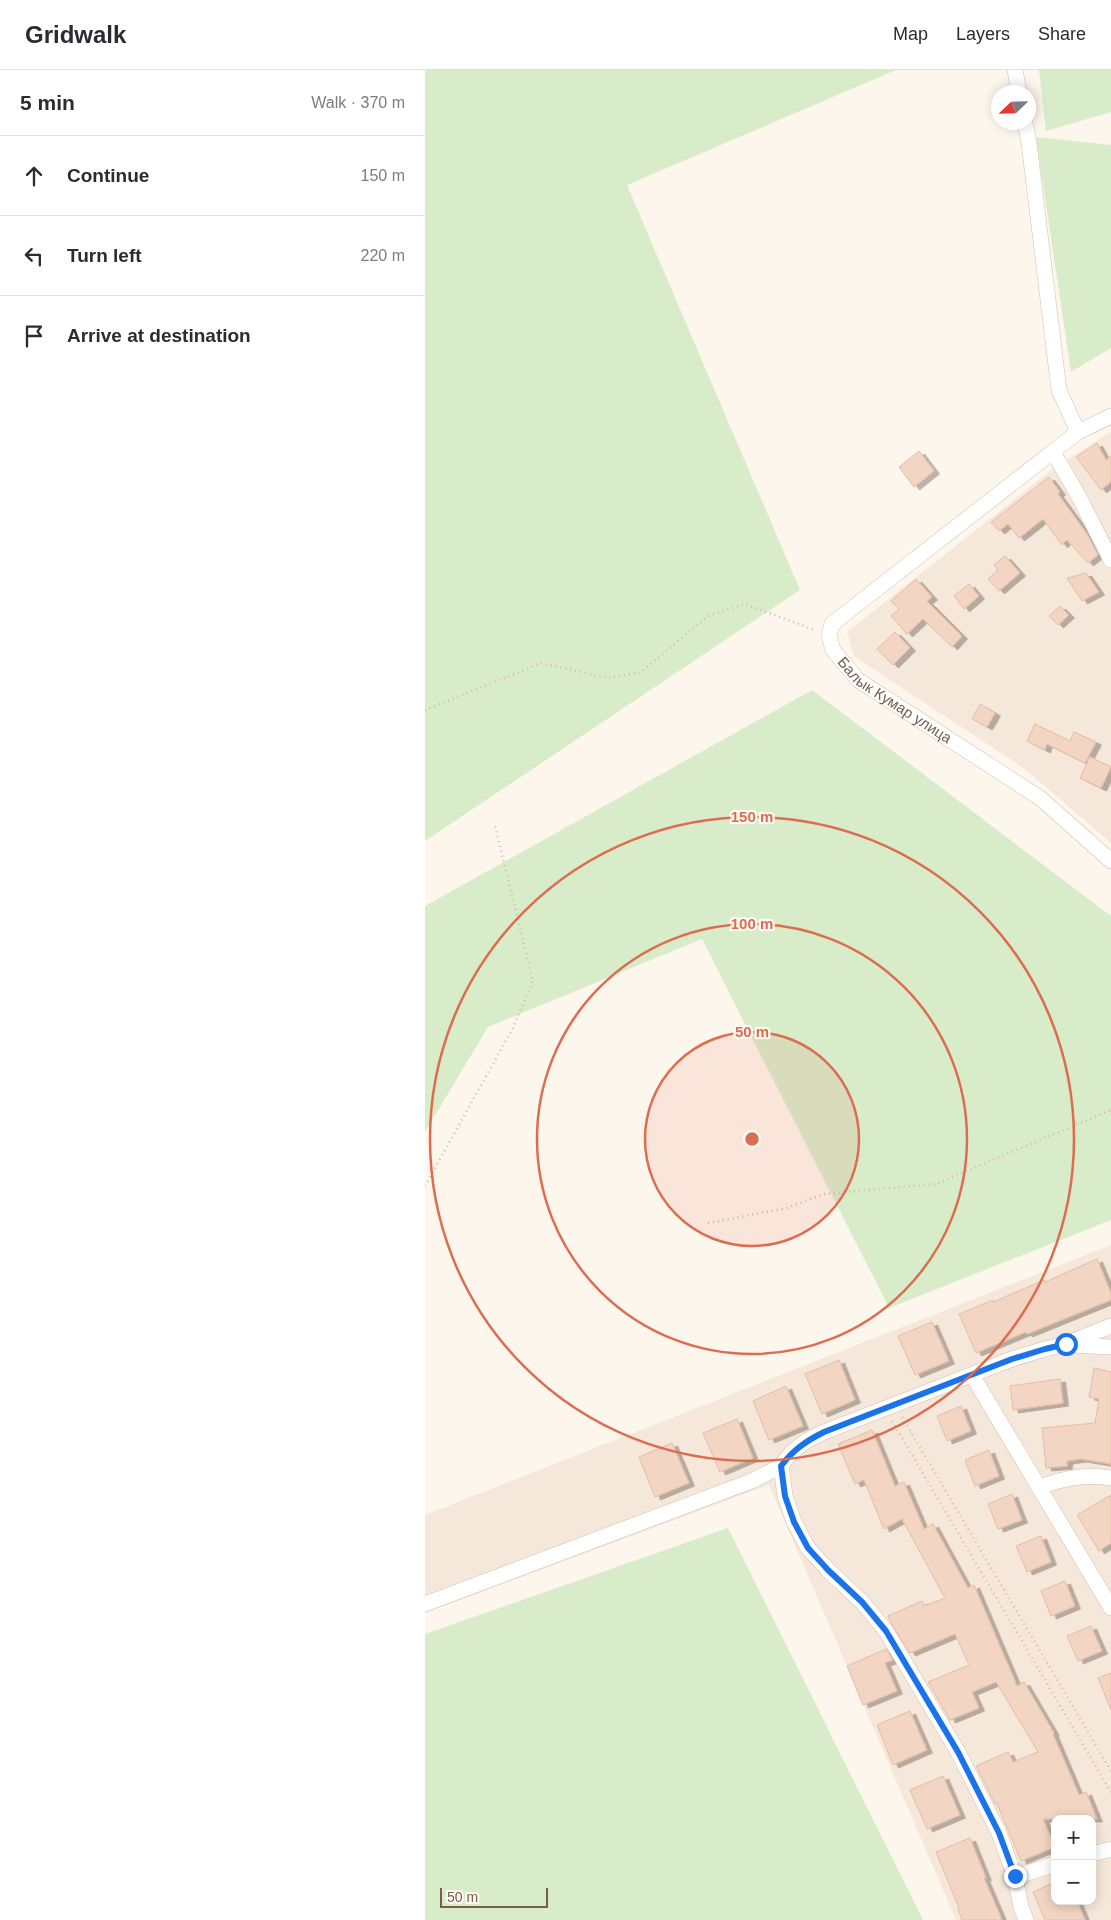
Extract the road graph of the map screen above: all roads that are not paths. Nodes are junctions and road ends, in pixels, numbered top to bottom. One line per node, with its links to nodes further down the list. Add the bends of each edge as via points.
1 (1015, 70): 2 (street)
2 (1018, 85)
3 (1027, 130): 5 (street, via 1059,390)
4 (1111, 416): 5 (street)
5 (1078, 432): 6 (street)
6 (1053, 452): 7 (street); 8 (street, Балык Кумар улица, via 832,624 829,635 833,650 858,680 1040,798)
7 (1111, 560)
8 (1111, 861)
9 (1111, 1326): 10 (street)
10 (1066, 1344): 11 (street); 12 (street)
11 (1111, 1347)
12 (972, 1375): 13 (street, via 824,1432 791,1453); 15 (street)
13 (781, 1466): 16 (street, via 754,1480); 21 (street, via 785,1496 808,1548 886,1631 958,1752 999,1833)
14 (1111, 1478): 15 (street, via 1079,1476)
15 (1040, 1487): 17 (street)
16 (425, 1604)
17 (1111, 1608)
18 (1111, 1849): 19 (street)
19 (1096, 1853)
20 (1051, 1865): 21 (street)
21 (1015, 1876): 22 (street)
22 (1026, 1920)

